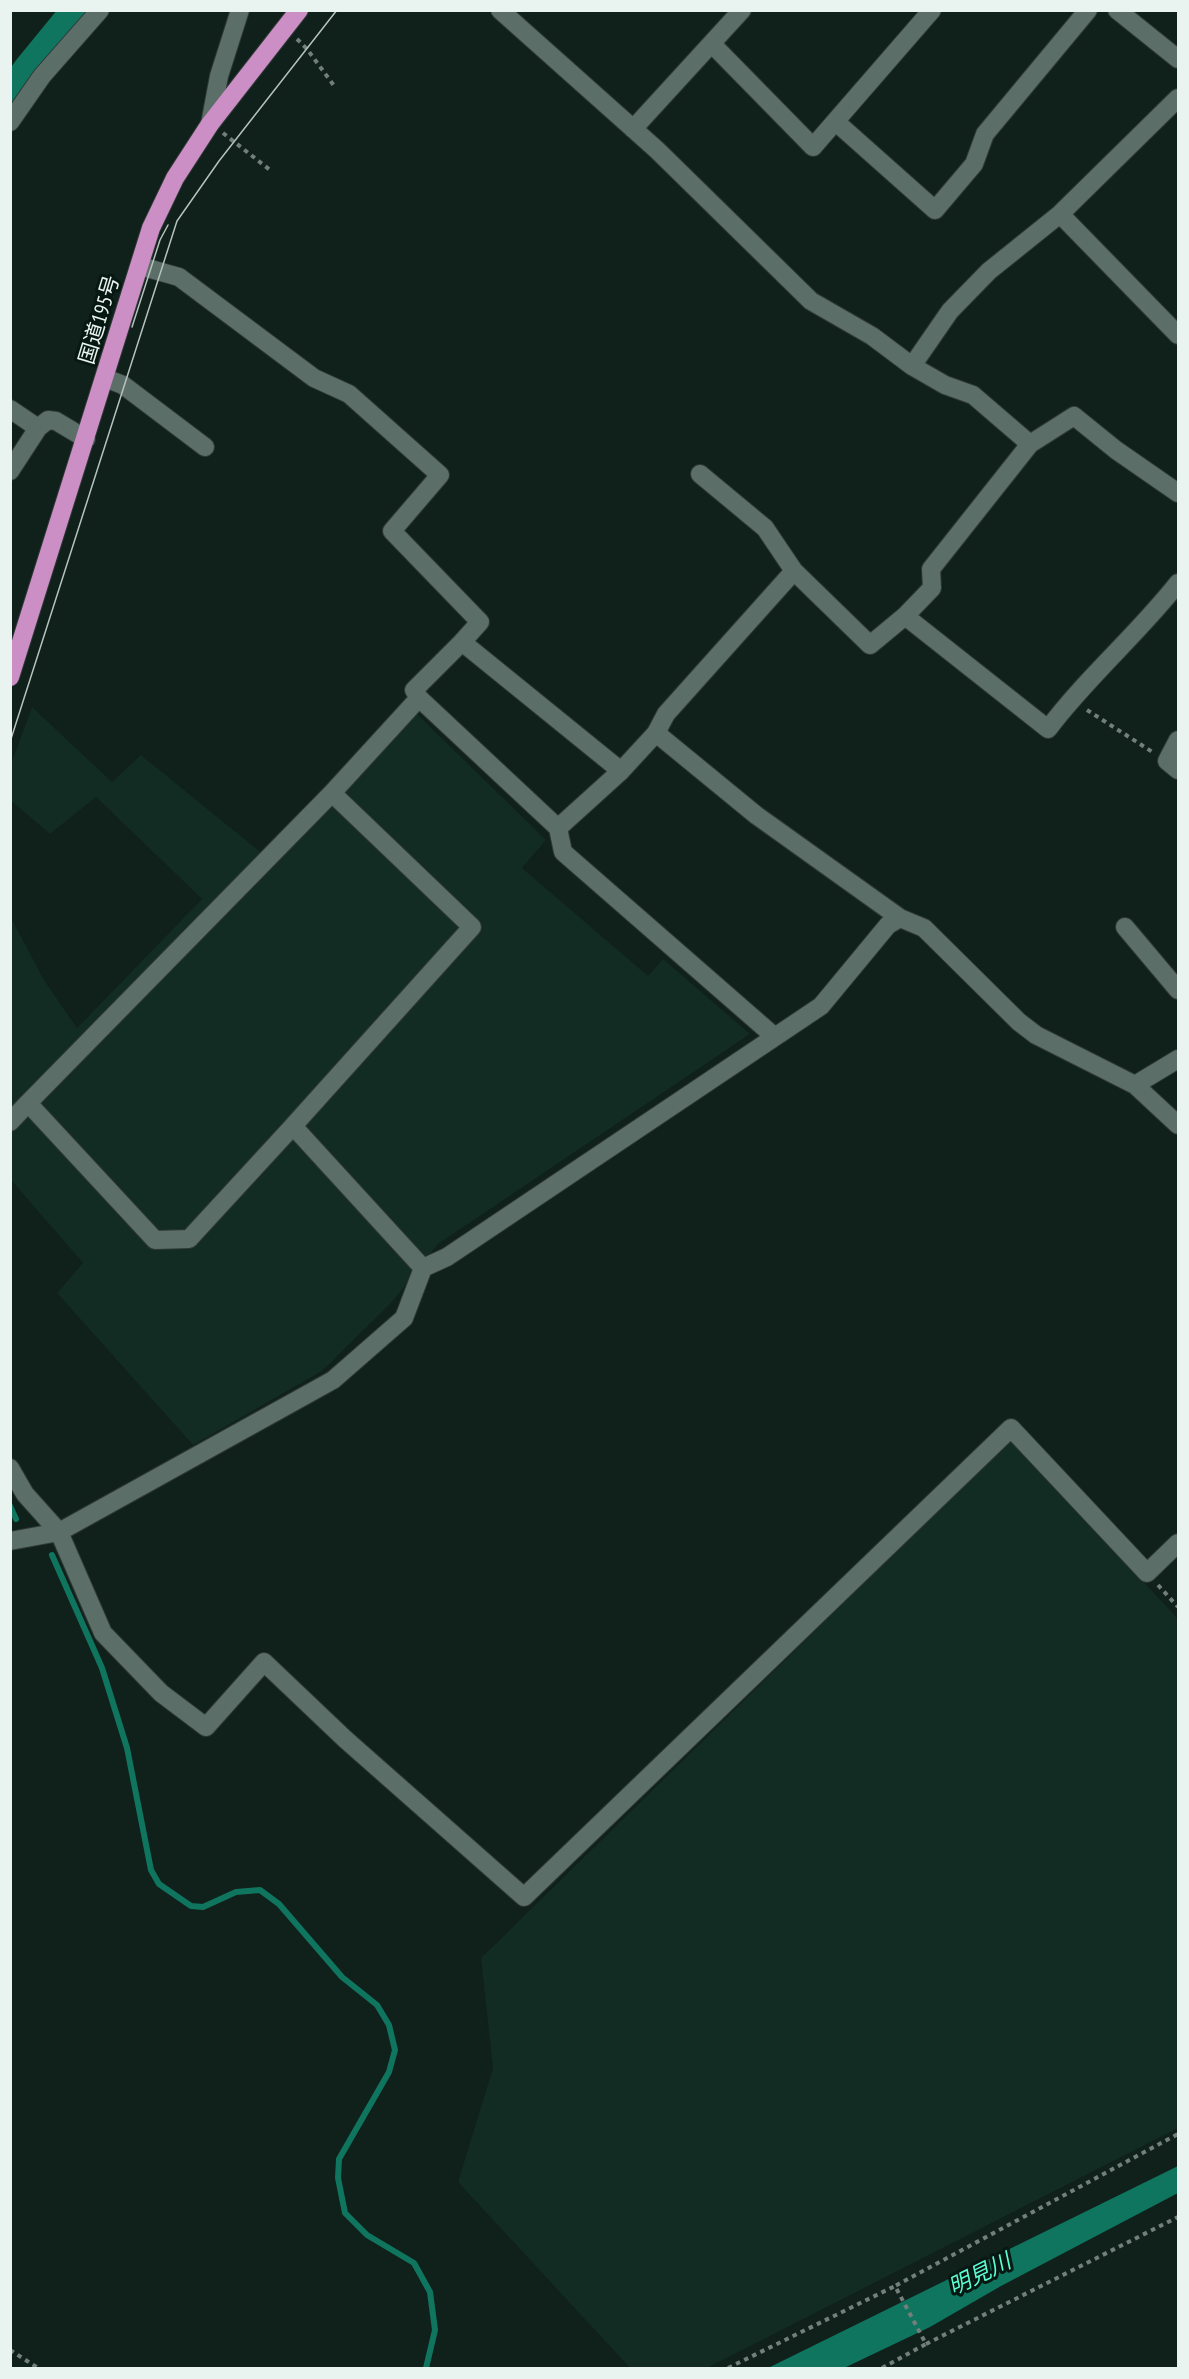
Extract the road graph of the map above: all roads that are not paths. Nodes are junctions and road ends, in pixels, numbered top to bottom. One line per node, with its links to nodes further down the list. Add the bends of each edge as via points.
1 (100, 10): 12 (street, via 42,76)
2 (240, 10): 14 (street, via 219,76)
3 (299, 10): 14 (highway, 国道195号)
4 (500, 10): 15 (street)
5 (742, 10): 9 (street)
6 (932, 10): 13 (street)
7 (1088, 10): 13 (street, via 985,134 974,165 935,210)
8 (1117, 10): 10 (street)
9 (712, 44): 13 (street, via 813,147); 15 (street)
10 (1179, 59)
11 (1179, 98): 16 (street)
12 (10, 122)
13 (836, 122)
14 (210, 124): 17 (highway, 国道195号, via 175,178 151,228)
15 (633, 129): 19 (street, via 811,301 872,336)
16 (1060, 214): 18 (street); 19 (street, via 989,271 950,311)
17 (140, 266): 20 (highway, 国道195号); 32 (street, via 179,278 314,378 349,394 440,476 392,531 480,622)
18 (1179, 334)
19 (912, 366): 24 (street, via 972,395)
20 (105, 378): 23 (highway, 国道195号); 25 (street, via 123,385)
21 (10, 409): 22 (street)
22 (38, 428): 23 (street, via 48,420 56,421); 26 (street)
23 (86, 439): 33 (highway, 国道195号)
24 (1030, 444): 28 (street, via 1074,416); 31 (street, via 931,569 932,588)
25 (204, 447)
26 (10, 471)
27 (700, 474): 29 (street, via 765,528)
28 (1179, 493)
29 (794, 571): 31 (street, via 870,645); 35 (street, via 666,714)
30 (1179, 583): 31 (street, via 1144,625 1070,699 1047,729)
31 (905, 616)
32 (462, 642): 34 (street, via 414,690); 38 (street)
33 (10, 677)
34 (419, 698): 39 (street); 40 (street)
35 (656, 733): 38 (street); 41 (street, via 756,815)
36 (1179, 740): 37 (street)
37 (1173, 766)
38 (621, 771): 40 (street)
39 (332, 793): 47 (street); 50 (street, via 472,927)
40 (558, 828): 44 (street, via 563,852)
41 (900, 918): 44 (street, via 888,925 821,1006); 46 (street, via 924,928 990,996 1036,1035)
42 (1125, 927): 43 (street)
43 (1179, 990)
44 (775, 1037): 51 (street, via 447,1257)
45 (1179, 1059): 46 (street)
46 (1135, 1085): 49 (street)
47 (28, 1103): 48 (street); 50 (street, via 155,1240 189,1239)
48 (10, 1122)
49 (1176, 1122)
50 (293, 1126): 51 (street)
51 (423, 1268): 53 (street, via 404,1318 333,1380)
52 (10, 1468): 53 (street, via 25,1494)
53 (59, 1532): 54 (street); 55 (street, via 103,1633 161,1693 206,1727 264,1662 524,1897 1011,1428 1147,1574)
54 (10, 1541)
55 (1179, 1543)

